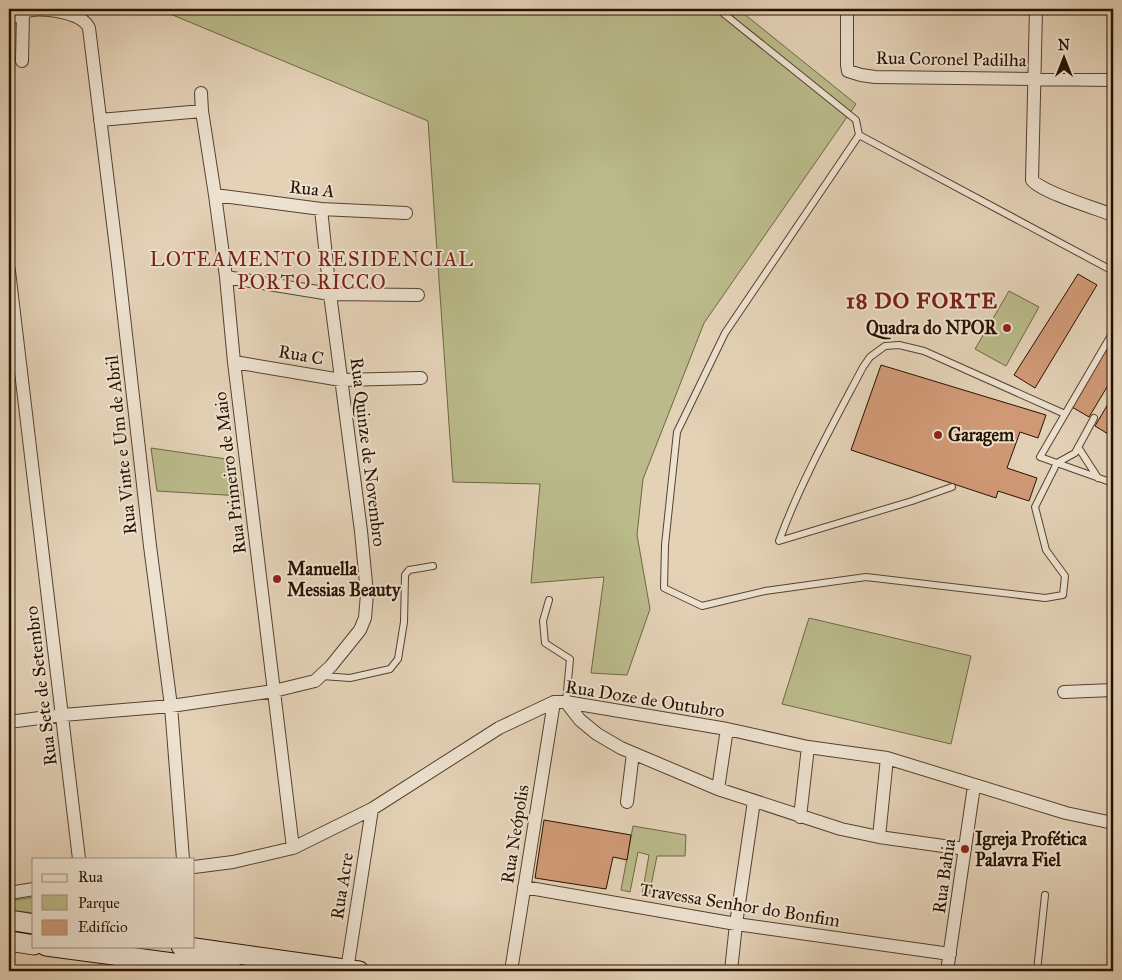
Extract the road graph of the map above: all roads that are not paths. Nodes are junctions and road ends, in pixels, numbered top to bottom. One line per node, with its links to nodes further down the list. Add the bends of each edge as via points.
1 (718, 9): 12 (lane, via 856,120)
2 (847, 9): 7 (street, Rua Coronel Padilha, via 848,71 875,76)
3 (1036, 9): 7 (street)
4 (25, 11): 5 (street); 6 (street); 11 (street, Rua Vinte e Um de Abril, via 72,15 84,21 89,28)
5 (9, 18)
6 (22, 61)
7 (1034, 78): 8 (street, Rua Coronel Padilha); 16 (street, via 1032,180 1042,188)
8 (1113, 80)
9 (201, 93): 10 (street, Rua Primeiro de Maio)
10 (202, 111): 11 (street); 13 (street, Rua Primeiro de Maio)
11 (100, 120): 41 (street, Rua Vinte e Um de Abril)
12 (859, 135): 18 (lane); 30 (lane, via 725,333 677,432 664,588 702,606 764,590 866,577 1045,598 1063,595 1066,576 1046,550 1035,507)
13 (215, 195): 14 (street, Rua A); 19 (street, Rua Primeiro de Maio)
14 (321, 209): 15 (street, Rua A); 20 (street, Rua Quinze de Novembro)
15 (406, 213)
16 (1113, 215)
17 (9, 271): 23 (street, Rua Sete de Setembro)
18 (1113, 271)
19 (226, 277): 20 (street); 24 (street, Rua Primeiro de Maio)
20 (330, 294): 21 (street); 26 (street, Rua Quinze de Novembro)
21 (418, 295)
22 (1113, 332): 27 (lane)
23 (14, 359): 42 (street, Rua Sete de Setembro)
24 (234, 362): 26 (street, Rua C); 38 (street, Rua Primeiro de Maio)
25 (421, 378): 26 (street, Rua C)
26 (341, 380): 36 (street, Rua Quinze de Novembro, via 361,531 367,610 360,630 332,666)
27 (1065, 414): 30 (lane, via 1040,457); 33 (lane, via 924,351 899,345 886,346 870,357 863,367 819,450 779,541)
28 (1094, 418): 29 (lane)
29 (1078, 447): 30 (lane, via 1075,453); 31 (lane)
30 (1057, 463): 31 (lane)
31 (1098, 478): 32 (lane)
32 (1113, 483)
33 (952, 487)
34 (433, 566): 36 (lane, via 409,570 405,575 404,622 398,659 390,669 350,678)
35 (549, 600): 40 (lane, via 543,621 545,643 570,659)
36 (318, 678): 38 (street)
37 (1113, 690): 39 (street)
38 (274, 691): 41 (street); 56 (street, Rua Primeiro de Maio)
39 (1064, 692)
40 (560, 702): 44 (street, Rua Doze de Outubro); 46 (street, via 597,734); 52 (street, Rua Doze de Outubro, via 499,728); 61 (street, Rua Neópolis)
41 (171, 706): 42 (street); 59 (street, Rua Vinte e Um de Abril)
42 (63, 715): 43 (street); 58 (street, Rua Sete de Setembro)
43 (9, 722)
44 (726, 730): 45 (street, Rua Doze de Outubro); 49 (street)
45 (808, 747): 47 (street, Rua Doze de Outubro); 53 (street)
46 (633, 753): 49 (street); 51 (street)
47 (887, 758): 48 (street, Rua Doze de Outubro); 55 (street)
48 (974, 786): 54 (street, Rua Doze de Outubro); 57 (street, Rua Bahia)
49 (718, 789): 50 (street)
50 (754, 800): 53 (street); 67 (street)
51 (627, 802)
52 (372, 809): 56 (street, Rua Doze de Outubro); 74 (street, Rua Acre)
53 (800, 817): 55 (street)
54 (1113, 823)
55 (879, 837): 57 (street)
56 (292, 848): 60 (street, Rua Doze de Outubro)
57 (965, 849): 72 (street, Rua Bahia)
58 (79, 858)
59 (183, 858)
60 (195, 867)
61 (524, 886): 67 (street, Travessa Senhor do Bonfim); 76 (street, Rua Neópolis)
62 (32, 889): 63 (street)
63 (9, 893)
64 (1045, 895): 79 (lane)
65 (9, 920): 66 (main road)
66 (32, 924)
67 (736, 924): 72 (street, Travessa Senhor do Bonfim); 77 (street)
68 (9, 941): 69 (main road)
69 (32, 945)
70 (56, 948): 73 (main road)
71 (195, 948): 74 (main road)
72 (950, 954): 78 (street, Rua Bahia)
73 (137, 965): 75 (main road)
74 (353, 970)
75 (233, 971)
76 (511, 971)
77 (731, 971)
78 (947, 971)
79 (1037, 971)

